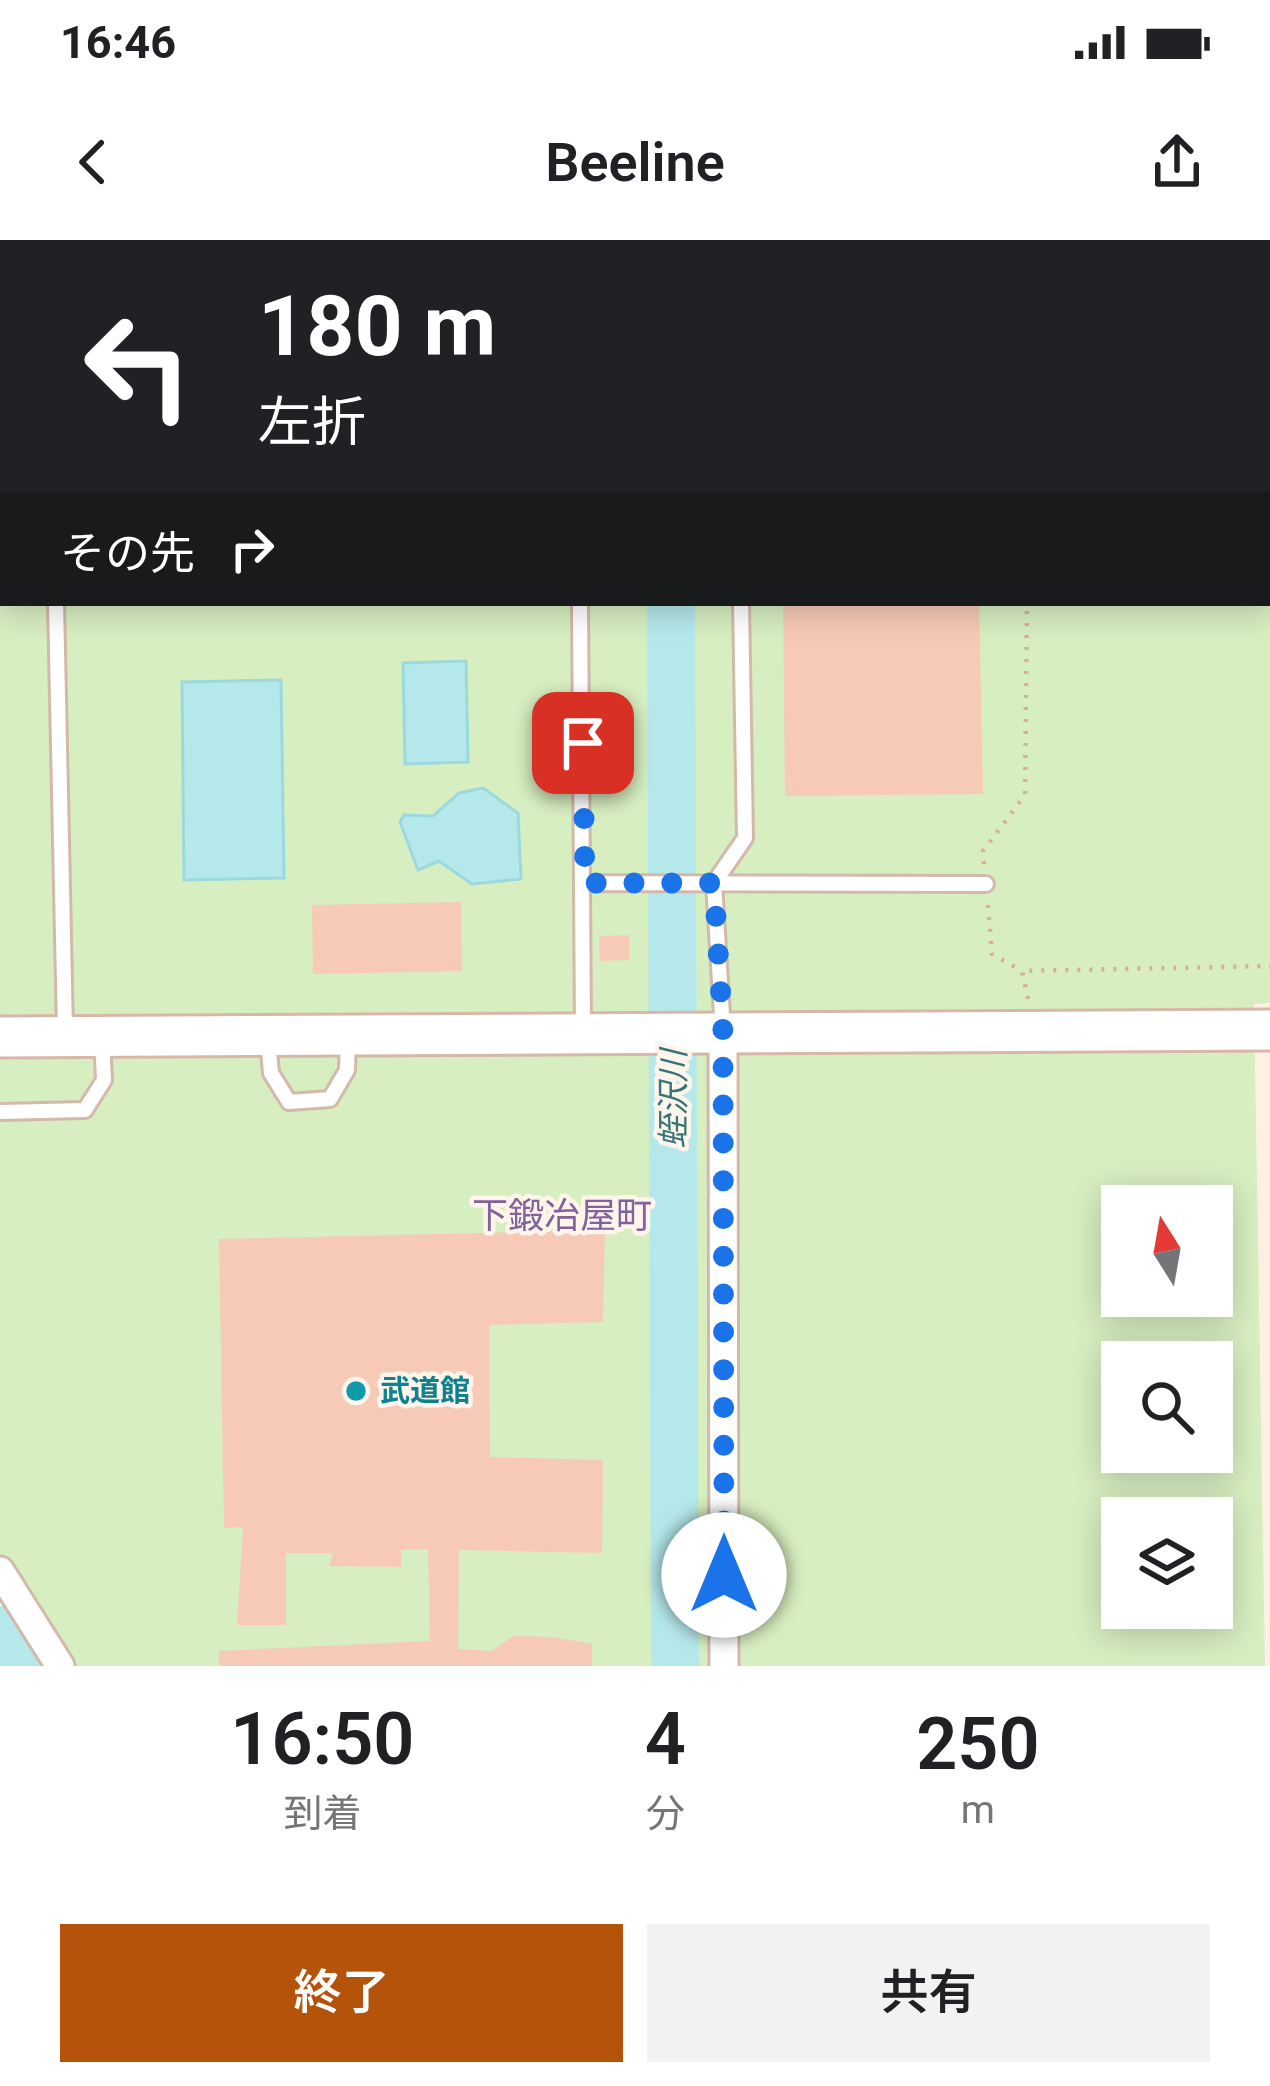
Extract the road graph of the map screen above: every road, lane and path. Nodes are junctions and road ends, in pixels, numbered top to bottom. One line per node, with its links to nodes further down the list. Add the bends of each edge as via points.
1 (56, 606): 15 (lane)
2 (580, 606): 5 (lane)
3 (741, 606): 6 (lane, via 745,838)
4 (1027, 606): 7 (path, via 1025,795 982,851)
5 (585, 883): 6 (lane); 13 (lane)
6 (714, 883): 7 (lane); 12 (lane)
7 (986, 884): 9 (path, via 992,954)
8 (1270, 966): 9 (path)
9 (1022, 971): 11 (path)
10 (1270, 1030): 11 (street)
11 (1034, 1031): 12 (street)
12 (713, 1033): 13 (street); 21 (street)
13 (583, 1034): 16 (street)
14 (0, 1037): 15 (street)
15 (83, 1037): 17 (street); 18 (lane, via 104,1081 85,1110)
16 (348, 1037): 17 (street); 17 (lane, via 347,1070 331,1099 289,1102 271,1072)
17 (268, 1039)
18 (0, 1112)
19 (0, 1571): 20 (street)
20 (60, 1666)
21 (724, 1666)

